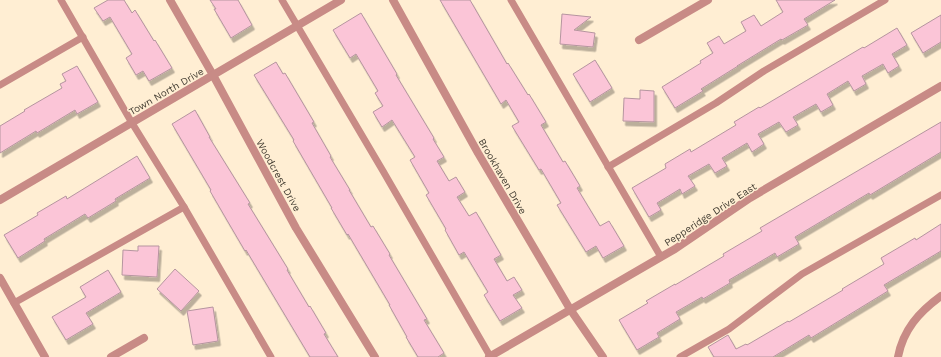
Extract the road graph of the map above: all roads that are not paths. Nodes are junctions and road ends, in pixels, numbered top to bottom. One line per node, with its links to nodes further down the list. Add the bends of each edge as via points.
1 (62, 0): 10 (lane)
2 (170, 0): 12 (street, Woodcrest Drive)
3 (282, 0): 9 (lane)
4 (341, 0): 9 (street, Town North Drive)
5 (393, 0): 24 (street, Brookhaven Drive, via 478,154)
6 (708, 0): 11 (street)
7 (884, 0): 16 (lane)
8 (513, 1): 16 (lane)
9 (297, 26): 12 (street, Town North Drive); 30 (lane, via 384,171)
10 (83, 37): 13 (lane); 15 (lane)
11 (639, 40)
12 (213, 75): 15 (street, Town North Drive); 29 (street, Woodcrest Drive, via 296,228)
13 (0, 85)
14 (941, 86): 20 (street, Pepperidge Drive East, via 750,198)
15 (132, 122): 18 (street, Town North Drive); 19 (lane)
16 (608, 167): 20 (lane)
17 (941, 195): 32 (lane, via 802,274 730,328)
18 (0, 200)
19 (184, 207): 23 (lane); 28 (lane)
20 (661, 257): 24 (street, Pepperidge Drive East)
21 (0, 278): 23 (street)
22 (941, 296): 33 (street, via 912,323)
23 (14, 303): 26 (street)
24 (570, 309): 30 (street, Pepperidge Drive East); 31 (street, Brookhaven Drive)
25 (144, 338): 27 (street)
26 (45, 357)
27 (111, 357)
28 (271, 357)
29 (375, 357)
30 (489, 357)
31 (603, 357)
32 (680, 357)
33 (898, 357)

